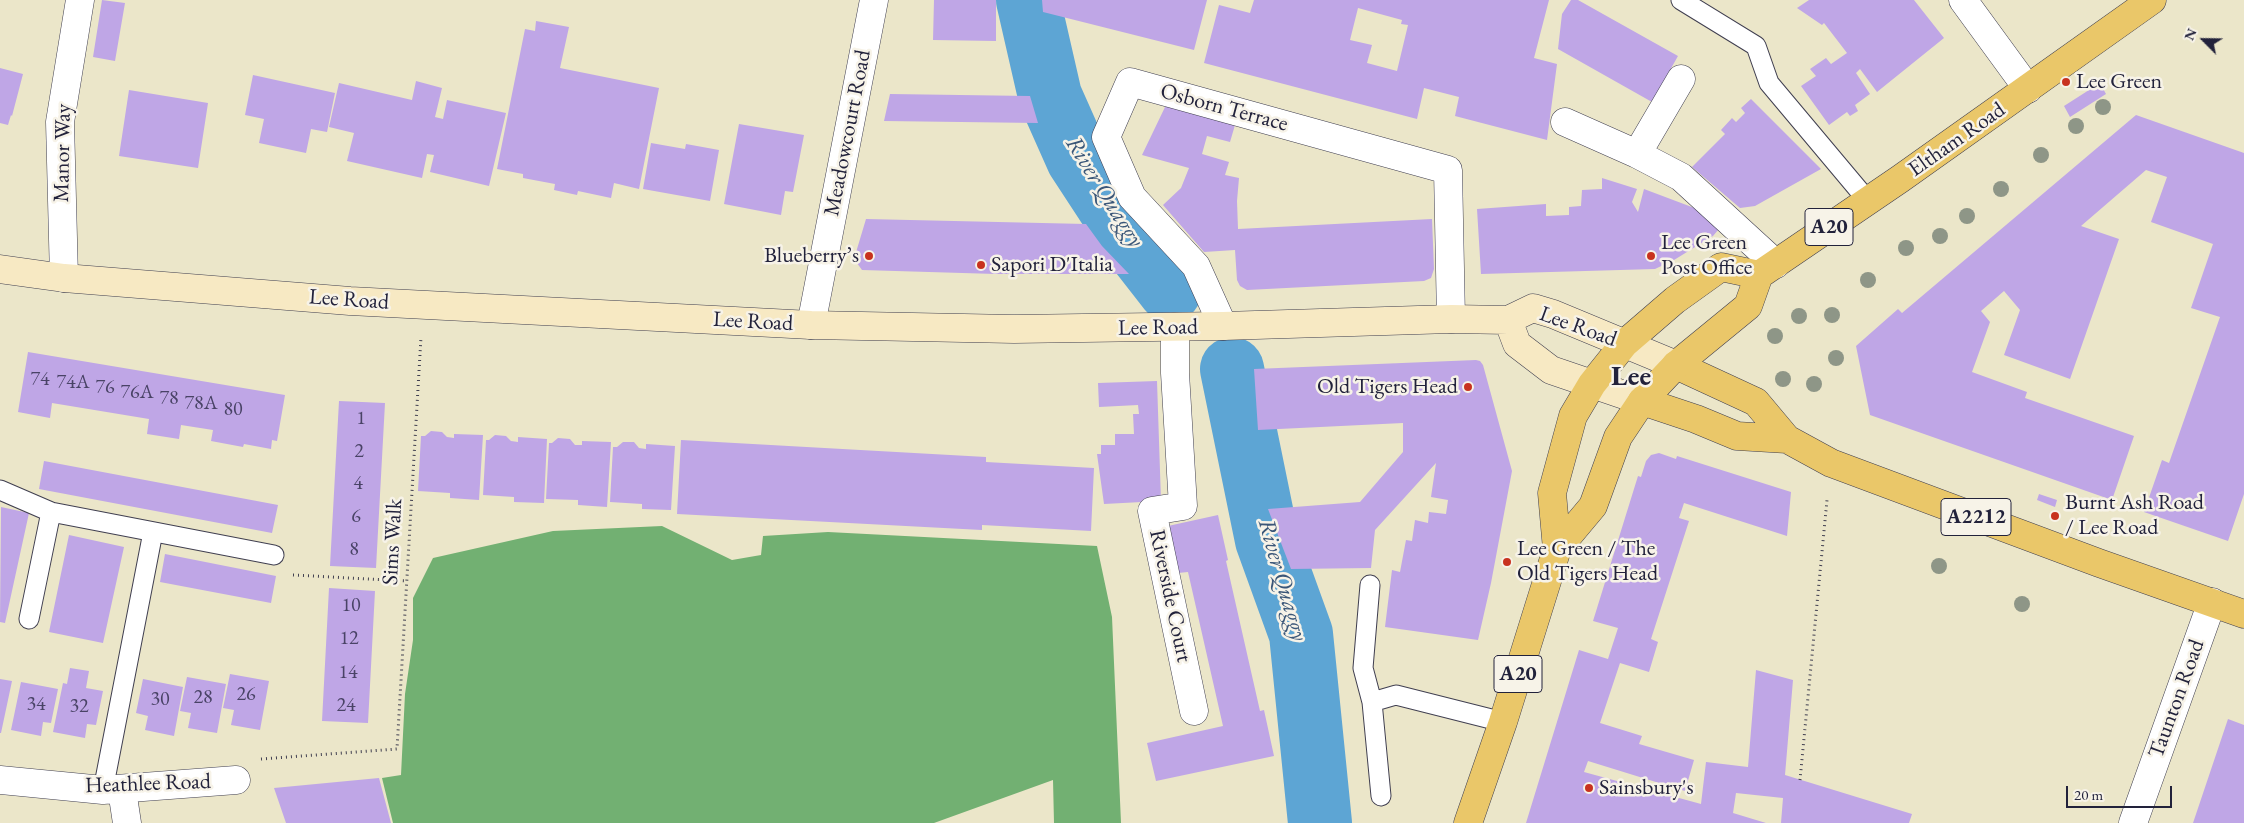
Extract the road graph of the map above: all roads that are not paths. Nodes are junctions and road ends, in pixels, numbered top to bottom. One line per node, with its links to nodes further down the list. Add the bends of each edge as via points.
1 (80, 0): 13 (street, Manor Way, via 60,122)
2 (874, 0): 16 (street, Meadowcourt Road)
3 (1681, 0): 10 (lane, via 1756,46 1769,83)
4 (1963, 0): 7 (street)
5 (2152, 0): 7 (main road, Eltham Road / A20)
6 (1681, 79): 9 (street)
7 (2028, 89): 10 (main road, Eltham Road / A20)
8 (1565, 122): 9 (street)
9 (1637, 154): 12 (street, via 1681,177)
10 (1868, 201): 12 (main road, Eltham Road / A20)
11 (0, 269): 13 (main road, Lee Road)
12 (1767, 269): 19 (main road, A20, via 1721,267 1675,300); 20 (main road, A20, via 1748,306)
13 (64, 278): 16 (main road, Lee Road, via 350,301)
14 (1452, 319): 15 (main road, Lee Road); 17 (main road, Lee Road); 17 (street, Osborn Terrace, via 1448,170 1130,82 1106,137 1132,196 1196,266)
15 (1508, 320): 19 (main road, Lee Road, via 1533,308); 21 (main road, Lee Road, via 1517,344 1550,370)
16 (811, 325): 18 (main road, Lee Road, via 1014,329)
17 (1223, 326): 18 (main road, Lee Road)
18 (1164, 327): 34 (street, Riverside Court, via 1175,373 1183,506 1152,511)
19 (1624, 344): 20 (main road, Lee Road); 21 (main road, A20)
20 (1676, 366): 22 (main road, A20); 23 (main road, A2212, via 1756,402)
21 (1592, 384): 22 (main road, Lee Road); 27 (main road, A20, via 1573,416 1552,493)
22 (1642, 401): 23 (main road, A2212, via 1737,436); 27 (main road, A20, via 1618,437 1593,506)
23 (1787, 439): 30 (main road, A2212, via 1831,464)
24 (0, 490): 25 (lane)
25 (51, 512): 26 (lane); 32 (lane)
26 (154, 532): 28 (lane); 38 (lane)
27 (1557, 550): 35 (main road, A20)
28 (274, 555)
29 (1370, 585): 33 (lane, via 1363,668)
30 (2212, 602): 31 (main road, A2212); 42 (street, Taunton Road)
31 (2244, 614)
32 (29, 619)
33 (1372, 702): 35 (lane, via 1396,695); 39 (lane)
34 (1194, 711)
35 (1503, 722): 41 (main road, A20)
36 (0, 780): 38 (street, Heathlee Road)
37 (236, 780): 38 (street, Heathlee Road)
38 (113, 790): 40 (street)
39 (1381, 796)
40 (127, 823)
41 (1468, 823)
42 (2133, 823)

